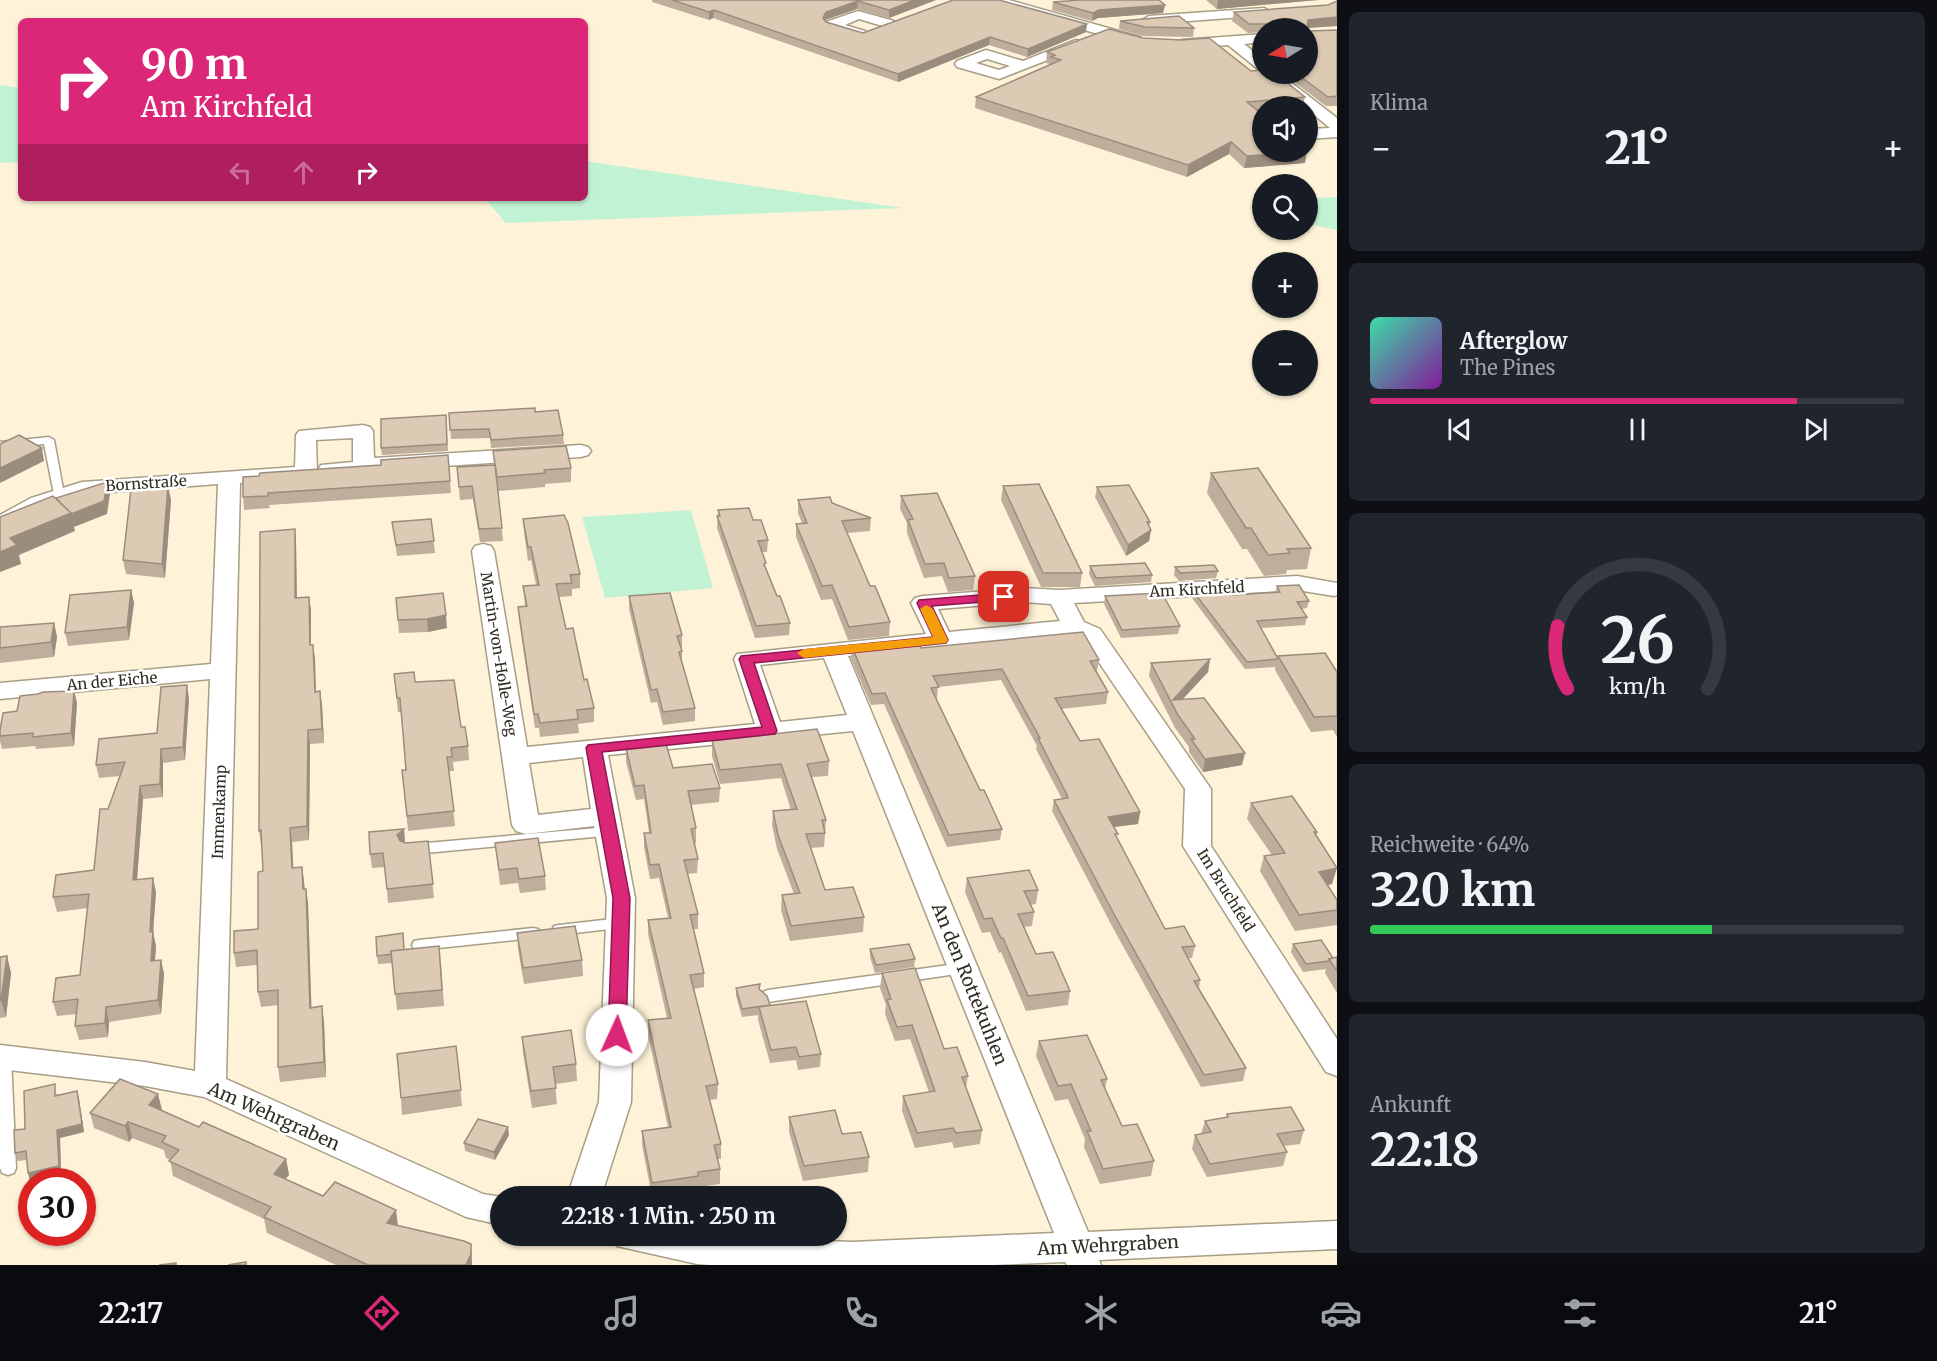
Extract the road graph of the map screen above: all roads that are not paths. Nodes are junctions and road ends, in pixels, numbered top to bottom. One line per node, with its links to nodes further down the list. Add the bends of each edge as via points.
1 (994, 0): 3 (street)
2 (1056, 3): 3 (street)
3 (1024, 8): 5 (street)
4 (1278, 11): 5 (street, via 1099,23)
5 (1090, 27): 6 (street)
6 (1106, 32): 9 (street); 12 (street)
7 (1252, 39): 8 (street)
8 (1231, 40): 10 (street); 11 (street)
9 (1150, 43)
10 (1168, 44)
11 (1252, 57)
12 (1024, 66)
13 (1282, 84): 14 (street)
14 (1295, 96)
15 (1318, 116): 16 (street)
16 (1337, 126)
17 (1337, 132): 18 (street)
18 (1318, 133)
19 (0, 445): 24 (lane, via 49,440)
20 (581, 451): 21 (street, Bornstraße)
21 (364, 465): 22 (street, Bornstraße); 22 (street, via 363,431 306,435)
22 (306, 472): 23 (street, Bornstraße)
23 (229, 477): 24 (street, Bornstraße, via 118,484); 32 (street, Immenkamp)
24 (59, 494): 25 (street, Bornstraße)
25 (0, 524)
26 (483, 552): 37 (street, Martin-von-Holle-Weg)
27 (1336, 592): 28 (street, Am Kirchfeld, via 1297,583)
28 (1059, 597): 29 (street); 30 (street, Am Kirchfeld, via 1024,595 923,603)
29 (1075, 627): 30 (street); 45 (street, Im Bruchfeld, via 1092,634 1198,789 1197,846)
30 (941, 640): 31 (street)
31 (833, 650): 34 (street); 35 (street, via 746,659)
32 (223, 670): 33 (street, An der Eiche); 46 (street, Immenkamp)
33 (0, 691)
34 (862, 722): 35 (street); 42 (street, An den Rottekuhlen)
35 (770, 731): 36 (street)
36 (594, 748): 37 (street, Martin-von-Holle-Weg); 38 (street)
37 (515, 756): 38 (street, Martin-von-Holle-Weg, via 526,825)
38 (609, 824): 39 (lane); 40 (street, via 621,898)
39 (407, 850)
40 (621, 923): 41 (lane); 48 (street, via 615,1102)
41 (418, 945)
42 (963, 968): 43 (lane); 52 (street, An den Rottekuhlen)
43 (768, 996)
44 (2, 1057): 46 (street, Am Wehrgraben); 47 (lane)
45 (1337, 1064)
46 (210, 1086): 49 (street, Am Wehrgraben)
47 (8, 1168)
48 (588, 1186)
49 (490, 1209)
50 (1337, 1235): 52 (street, Am Wehrgraben)
51 (678, 1246): 52 (street, Am Wehrgraben, via 852,1257)
52 (1081, 1256)

